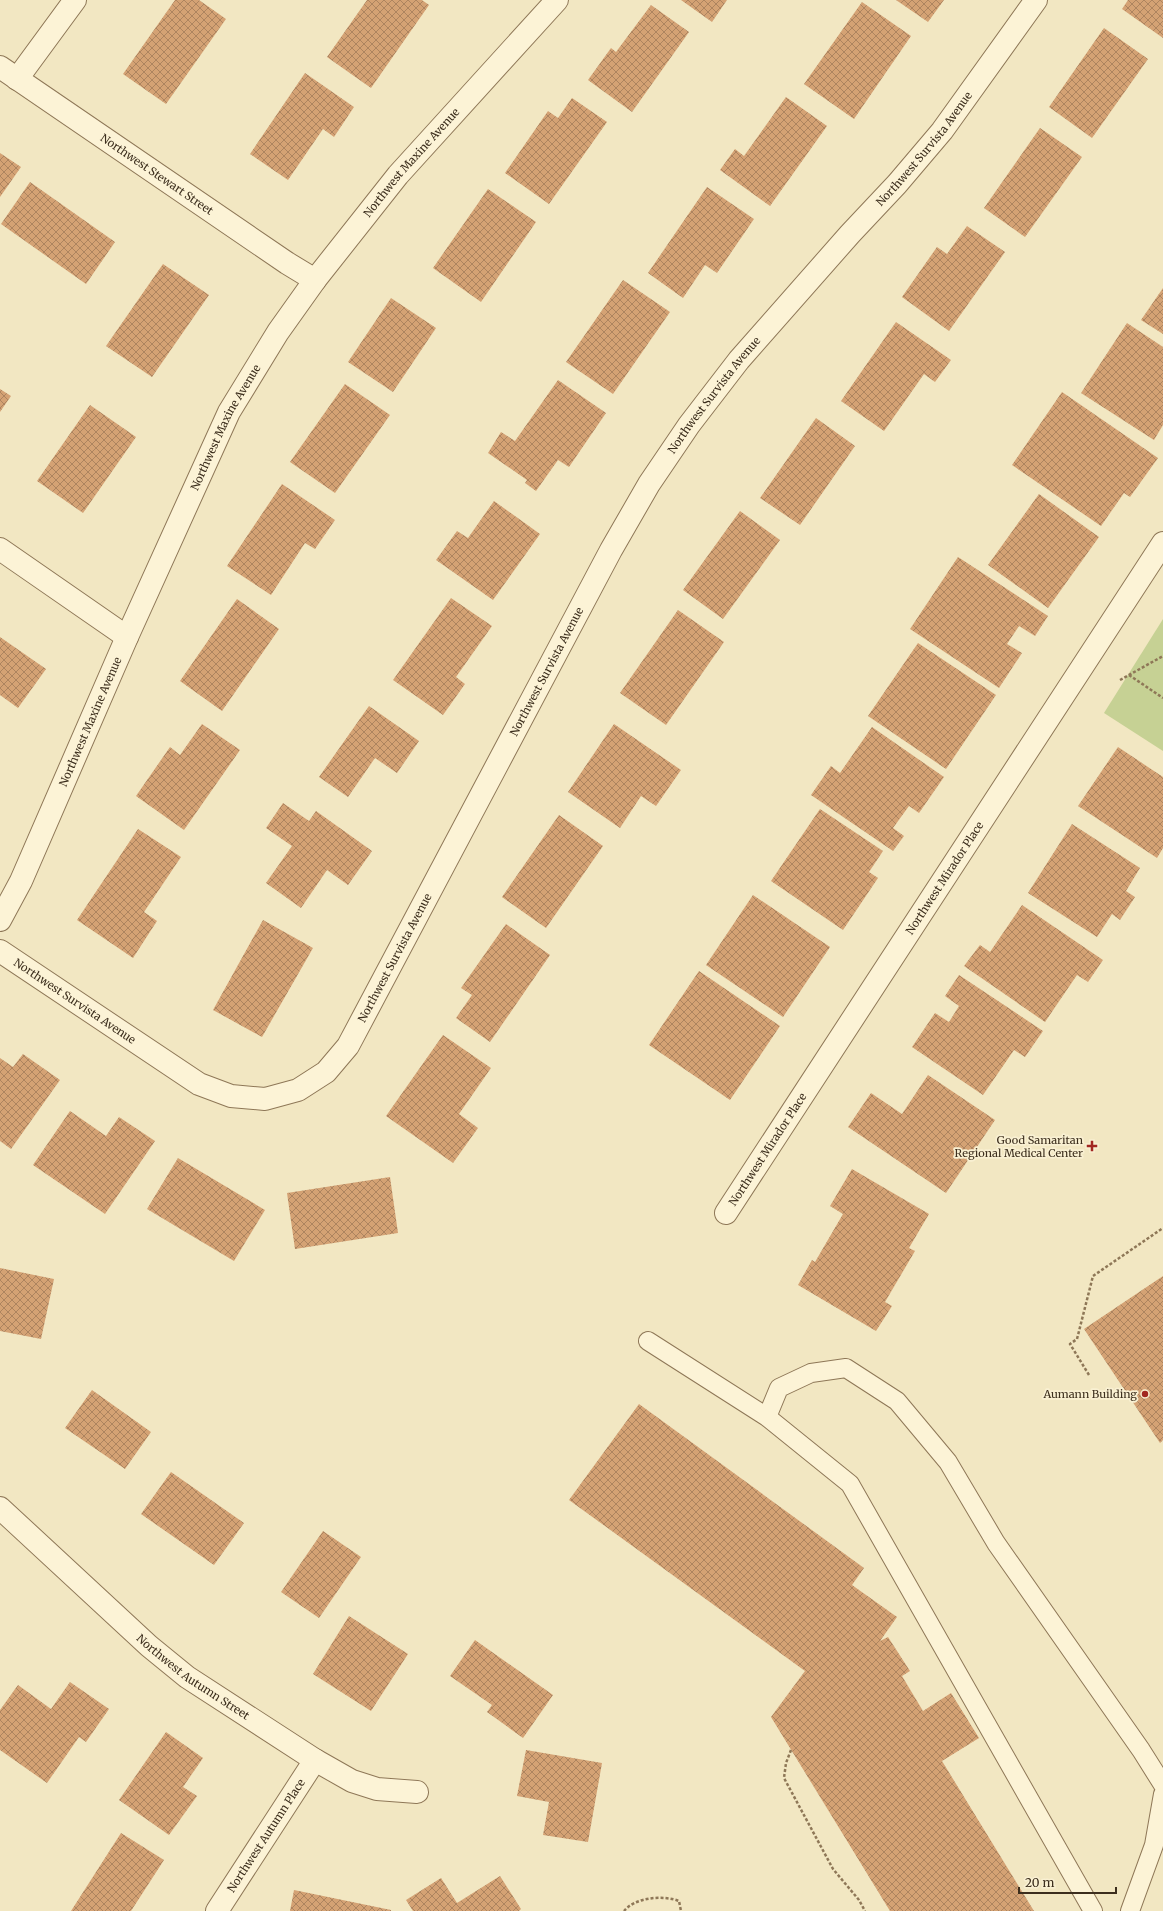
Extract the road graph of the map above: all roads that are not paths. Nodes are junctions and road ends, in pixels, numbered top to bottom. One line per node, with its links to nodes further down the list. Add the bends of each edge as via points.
1 (75, 0): 4 (street)
2 (557, 0): 5 (street, Northwest Maxine Avenue, via 398,175)
3 (1036, 0): 10 (street, Northwest Survista Avenue, via 942,130 739,360 689,424 649,484 611,550 348,1046 326,1072 298,1090 265,1099 231,1096 200,1084)
4 (9, 73): 5 (street, Northwest Stewart Street, via 287,264)
5 (315, 280): 8 (street, Northwest Maxine Avenue, via 278,332 229,412)
6 (1163, 543): 11 (street, Northwest Mirador Place)
7 (0, 549): 8 (street)
8 (127, 637): 9 (street, Northwest Maxine Avenue, via 21,881)
9 (0, 920)
10 (0, 951)
11 (726, 1213)
12 (648, 1341): 13 (lane)
13 (767, 1417): 16 (lane, via 779,1388 811,1373 846,1368 898,1401 948,1462 996,1543); 20 (lane, via 850,1484)
14 (0, 1508): 15 (street, Northwest Autumn Street, via 149,1646 187,1677)
15 (315, 1760): 17 (street, Northwest Autumn Street, via 352,1781 378,1789); 19 (street, Northwest Autumn Place)
16 (1163, 1785)
17 (417, 1792)
18 (1163, 1794): 21 (lane, via 1154,1844)
19 (217, 1911)
20 (1093, 1911)
21 (1130, 1911)

